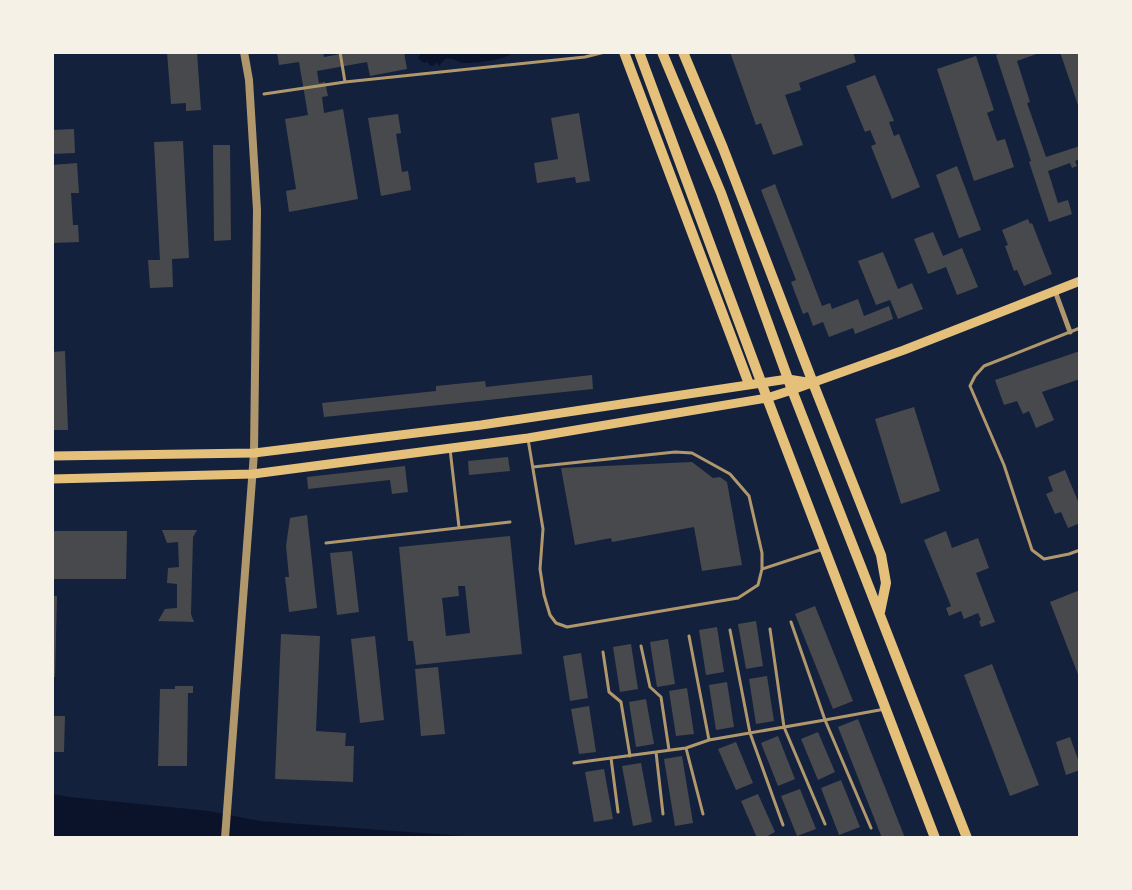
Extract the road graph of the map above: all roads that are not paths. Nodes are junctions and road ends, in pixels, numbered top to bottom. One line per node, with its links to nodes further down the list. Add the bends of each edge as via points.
1 (244, 52): 22 (street, via 249,80 256,210)
2 (340, 52): 8 (lane)
3 (605, 52): 8 (lane, via 585,57)
4 (624, 52): 17 (main road)
5 (639, 52): 15 (main road)
6 (662, 52): 14 (main road, via 721,193)
7 (683, 52): 16 (main road, via 724,148)
8 (345, 82): 9 (lane)
9 (264, 94)
10 (1080, 281): 11 (main road)
11 (1055, 291): 13 (street); 16 (main road)
12 (1080, 328): 13 (lane)
13 (1070, 332): 31 (lane, via 984,366 970,386 1004,465 1032,550 1044,559)
14 (788, 379): 15 (main road); 16 (main road); 18 (main road)
15 (761, 383): 17 (main road); 19 (main road)
16 (813, 383): 18 (main road); 33 (main road, via 881,555 886,583)
17 (749, 384): 22 (main road, via 481,425)
18 (792, 390): 19 (main road); 33 (main road)
19 (767, 398): 20 (main road); 30 (main road)
20 (528, 438): 21 (main road); 24 (lane)
21 (450, 448): 25 (main road); 28 (lane)
22 (254, 453): 23 (main road); 25 (street)
23 (52, 456)
24 (533, 466): 32 (lane, via 692,452 730,474 749,496 762,552); 32 (lane, via 542,530 540,569 544,595 550,616 567,627 738,598 758,586)
25 (253, 474): 26 (main road); 58 (street)
26 (52, 478)
27 (510, 522): 28 (lane)
28 (459, 527): 29 (lane)
29 (326, 543)
30 (824, 549): 32 (lane); 40 (main road)
31 (1080, 550)
32 (762, 569)
33 (880, 613): 59 (main road)
34 (791, 622): 41 (lane)
35 (770, 628): 42 (lane)
36 (730, 630): 43 (lane)
37 (689, 636): 44 (lane)
38 (641, 646): 46 (lane, via 650,687 661,697)
39 (603, 652): 48 (lane, via 609,692 621,702)
40 (885, 709): 41 (lane); 57 (main road)
41 (825, 720): 42 (lane); 56 (lane)
42 (784, 727): 43 (lane); 55 (lane)
43 (750, 733): 44 (lane); 54 (lane)
44 (709, 740): 45 (lane)
45 (686, 748): 46 (lane); 53 (lane)
46 (669, 750): 47 (lane)
47 (656, 752): 48 (lane); 52 (lane)
48 (630, 756): 49 (lane)
49 (611, 758): 50 (lane); 51 (lane)
50 (574, 763)
51 (618, 812)
52 (663, 814)
53 (703, 814)
54 (783, 824)
55 (825, 824)
56 (871, 828)
57 (934, 835)
58 (225, 838)
59 (967, 838)

